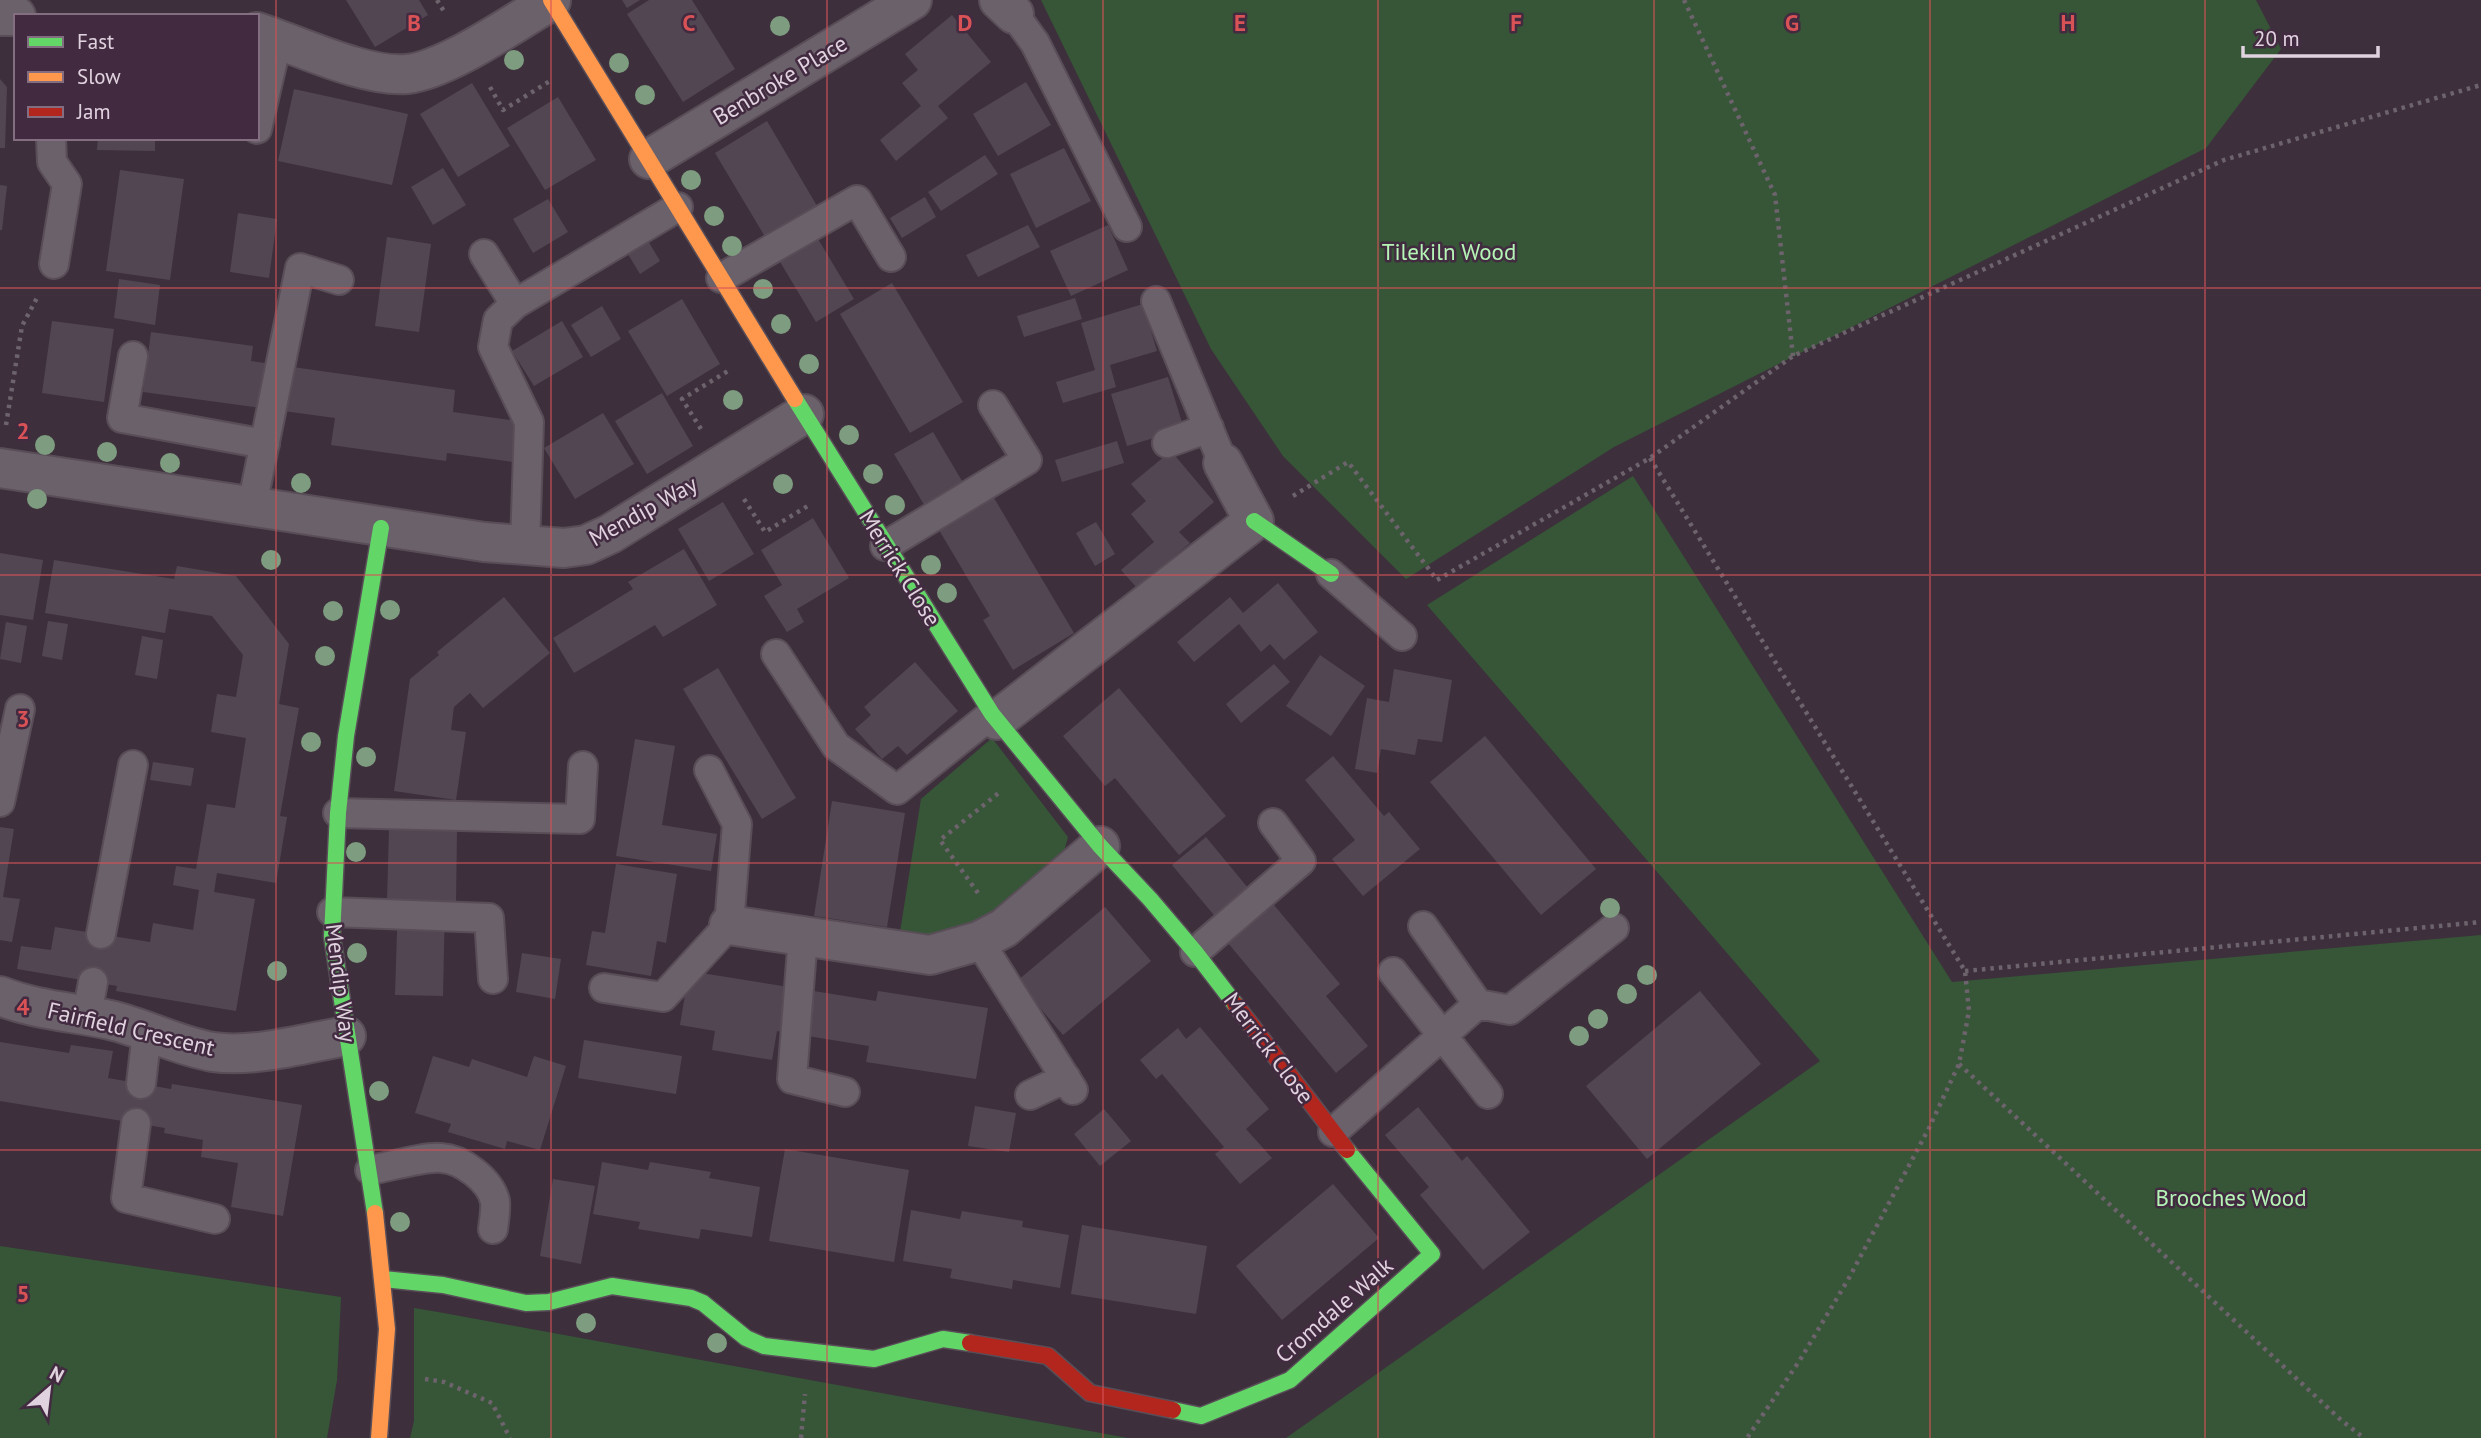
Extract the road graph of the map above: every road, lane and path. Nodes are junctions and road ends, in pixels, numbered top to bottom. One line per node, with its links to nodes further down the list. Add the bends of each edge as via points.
1 (551, 0): 5 (street, via 468,50 408,74 365,68); 9 (street)
2 (912, 0): 9 (street, Benbroke Place)
3 (1684, 0): 20 (path, via 1775,195)
4 (1007, 7): 11 (lane, via 1035,43)
5 (268, 35): 7 (lane)
6 (2481, 85): 20 (path, via 2224,160)
7 (259, 112)
8 (51, 140): 14 (lane, via 52,162 67,184)
9 (649, 159): 10 (street)
10 (678, 207): 15 (street); 18 (lane)
11 (1127, 227)
12 (484, 254): 18 (lane)
13 (891, 257): 15 (lane, via 857,200)
14 (54, 264): 26 (path, via 22,327)
15 (721, 278): 22 (street)
16 (339, 280): 25 (lane, via 300,268)
17 (1156, 302): 23 (lane)
18 (515, 304): 32 (lane, via 498,320 493,347 529,422)
19 (133, 356): 25 (lane, via 122,418)
20 (1793, 356): 27 (path)
21 (993, 405): 33 (lane, via 1027,460)
22 (804, 414): 32 (street, Mendip Way, via 610,534 586,545); 33 (street, Merrick Close)
23 (1209, 428): 24 (lane); 28 (lane)
24 (1167, 443)
25 (265, 444): 29 (lane)
26 (2, 452): 29 (street, Mendip Way)
27 (1650, 458): 30 (path, via 1437,580 1348,462); 56 (path)
28 (1223, 463): 30 (street)
29 (252, 506): 31 (street, Mendip Way)
30 (1254, 521): 34 (street); 38 (street)
31 (381, 527): 32 (street, Mendip Way); 44 (street, Mendip Way, via 346,736)
32 (525, 546)
33 (885, 547): 38 (street, Merrick Close)
34 (1331, 574): 35 (lane)
35 (1402, 636)
36 (776, 654): 38 (lane, via 836,746 897,790)
37 (20, 709): 43 (lane)
38 (995, 717): 39 (street, Merrick Close)
39 (1033, 764): 46 (street, Merrick Close); 53 (path, via 940,841)
40 (133, 765): 52 (lane)
41 (583, 766): 44 (lane, via 580,819)
42 (709, 770): 49 (lane, via 737,824)
43 (0, 802)
44 (338, 813): 47 (street, Mendip Way)
45 (1272, 823): 55 (lane, via 1301,860)
46 (1100, 846): 53 (street); 55 (street, Merrick Close)
47 (332, 912): 58 (lane, via 489,918); 64 (street, Mendip Way)
48 (2481, 922): 56 (path)
49 (729, 925): 54 (street); 59 (lane, via 663,997)
50 (1423, 926): 61 (lane)
51 (1614, 928): 61 (lane, via 1510,1010)
52 (101, 934)
53 (991, 934): 54 (street, via 930,955); 69 (lane, via 1070,1084)
54 (803, 936): 67 (lane, via 792,1079)
55 (1195, 952): 71 (street, Merrick Close)
56 (1965, 971): 65 (path, via 1969,1011)
57 (1394, 972): 63 (lane)
58 (493, 979)
59 (604, 988)
60 (0, 996): 62 (street, Fairfield Crescent, via 43,1008 90,998 120,1022)
61 (1478, 1003): 63 (lane)
62 (147, 1032): 64 (street, Fairfield Crescent, via 215,1052 255,1051); 66 (lane)
63 (1443, 1035): 68 (lane); 71 (lane)
64 (346, 1036): 72 (street, Mendip Way)
65 (1959, 1063): 80 (path, via 1849,1278); 81 (path)
66 (141, 1084)
67 (845, 1092)
68 (1488, 1094)
69 (1030, 1095)
70 (136, 1123): 73 (lane, via 126,1198)
71 (1333, 1132): 75 (street, Merrick Close)
72 (370, 1170): 74 (lane, via 441,1157 456,1162 491,1191); 76 (street, Mendip Way)
73 (215, 1219)
74 (493, 1229)
75 (1433, 1254): 76 (street, Cromdale Walk, via 1290,1380 1201,1416 1090,1394 1048,1356 943,1339 874,1359 764,1346 691,1298 612,1286 526,1303 443,1285)
76 (383, 1279): 77 (street, Mendip Way)
77 (385, 1371): 78 (street, Mendip Way); 79 (path, via 444,1382 492,1402)
78 (379, 1438)
79 (510, 1438)
80 (1747, 1438)
81 (2364, 1438)

